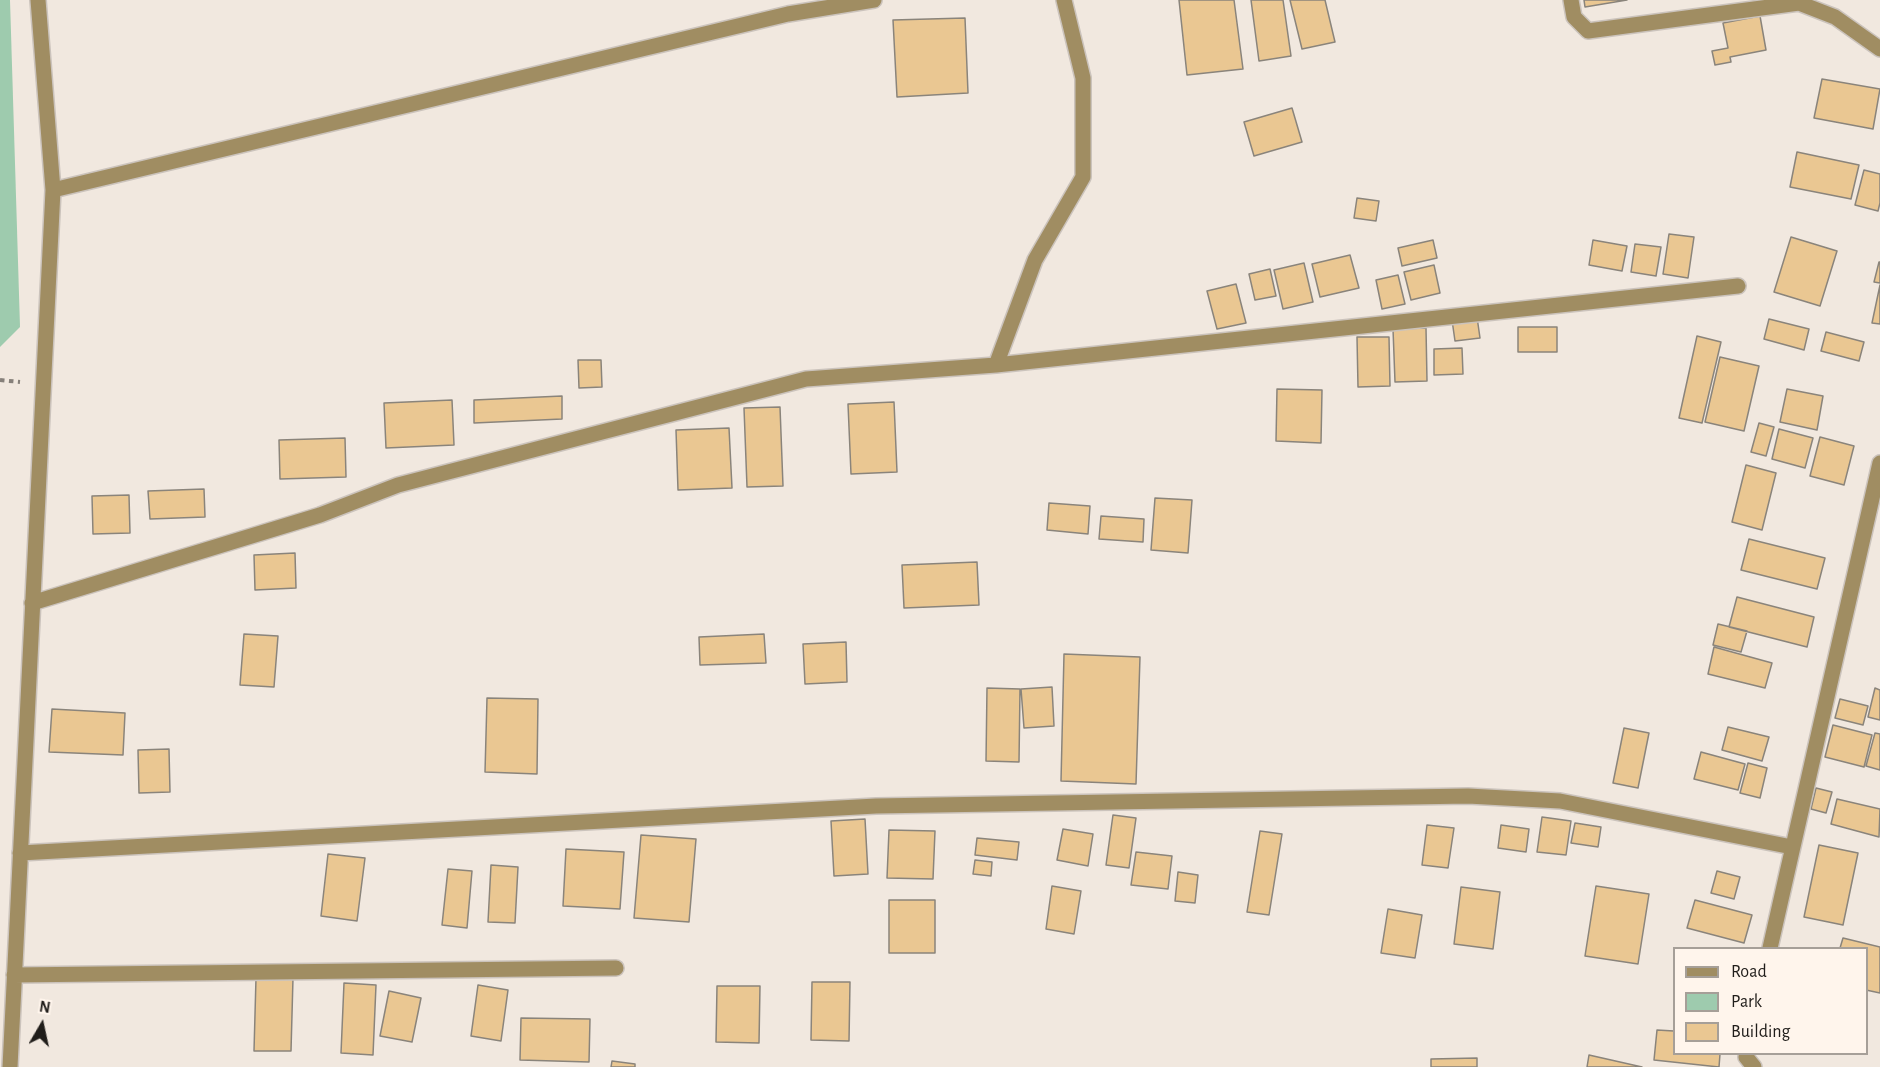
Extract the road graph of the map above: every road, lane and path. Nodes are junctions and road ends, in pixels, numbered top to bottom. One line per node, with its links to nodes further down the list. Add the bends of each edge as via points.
1 (38, 0): 6 (street)
2 (874, 0): 6 (street, via 788,14)
3 (1064, 0): 8 (street, via 1083,78 1083,177 1035,260)
4 (1571, 0): 5 (street, via 1574,17 1588,31 1799,3 1835,17)
5 (1880, 49)
6 (53, 190): 10 (street)
7 (1738, 286): 8 (street)
8 (996, 365): 10 (street, via 806,379 398,485 320,515)
9 (1880, 463): 11 (street)
10 (32, 603): 12 (street)
11 (1792, 847): 12 (street, via 1560,801 1468,796 876,806); 13 (street)
12 (20, 853): 15 (street)
13 (1770, 947)
14 (616, 968): 15 (street)
15 (14, 975): 16 (street)
16 (9, 1067)

